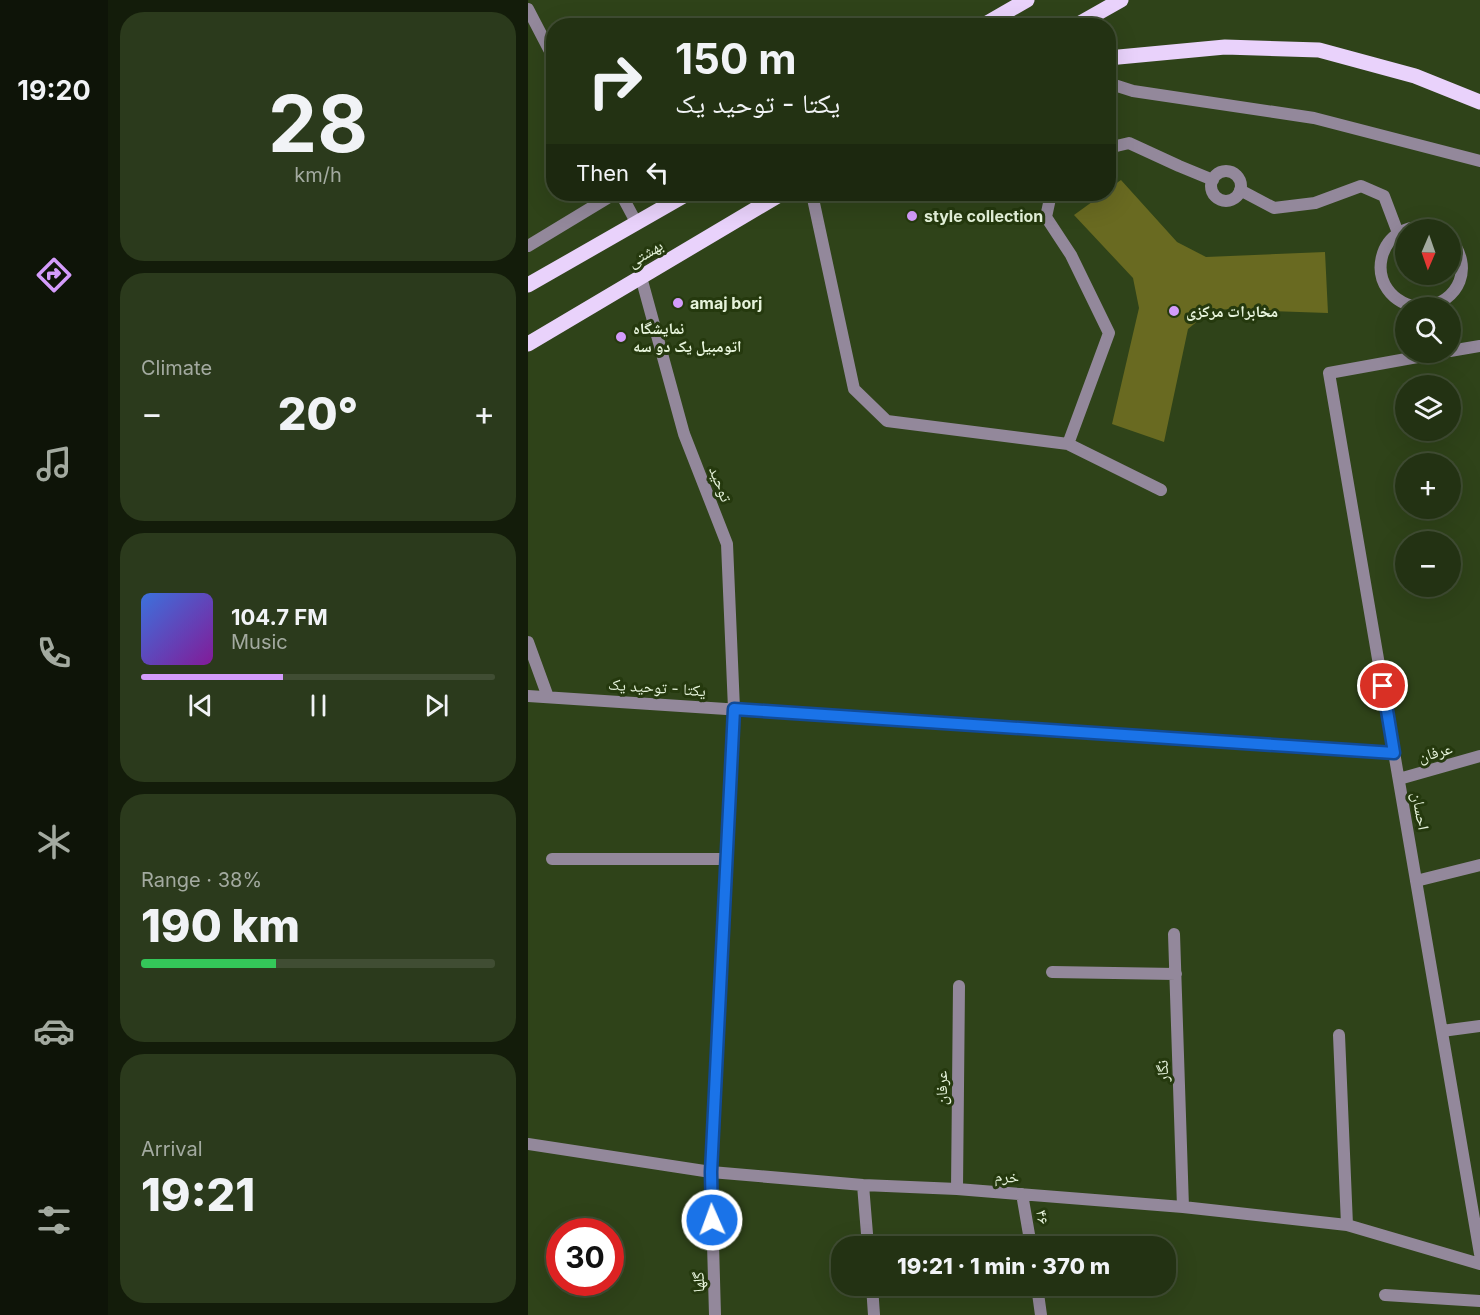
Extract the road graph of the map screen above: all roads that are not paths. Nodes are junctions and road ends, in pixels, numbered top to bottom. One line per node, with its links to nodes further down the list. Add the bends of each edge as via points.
1 (1027, 0): 4 (main road)
2 (1121, 0): 5 (main road)
3 (528, 9): 6 (street)
4 (996, 18)
5 (1089, 18)
6 (546, 44)
7 (1116, 57): 9 (main road, via 1225,47 1318,50 1414,76)
8 (1116, 86): 11 (street, via 1314,118)
9 (1480, 102)
10 (1116, 146): 12 (street, via 1129,143)
11 (1480, 161)
12 (1213, 180): 13 (street, via 1220,172 1230,171 1238,176); 13 (street, via 1212,189 1221,199 1235,198)
13 (1240, 190): 21 (street, via 1274,208 1315,203 1361,186 1384,196)
14 (602, 201): 23 (street)
15 (625, 201): 20 (street)
16 (674, 201): 20 (main road, بهشتی)
17 (769, 201): 25 (main road, بهشتی)
18 (814, 201): 35 (street, via 855,389 887,421)
19 (1049, 201): 35 (street, via 1046,217 1071,255 1109,333)
20 (636, 222): 27 (main road, بهشتی)
21 (1395, 224)
22 (1395, 235): 29 (street, via 1382,253 1380,266 1382,280)
23 (528, 246)
24 (1461, 257): 26 (street)
25 (641, 277): 31 (main road, بهشتی); 40 (street, توحید, via 684,434 727,544)
26 (1461, 277)
27 (528, 285)
28 (1458, 285): 30 (street)
29 (1395, 297)
30 (1448, 297)
31 (528, 344)
32 (1480, 346): 33 (street)
33 (1461, 349)
34 (1395, 361): 41 (street, احسان, via 1329,373)
35 (1068, 444): 36 (street)
36 (1161, 490)
37 (528, 642): 39 (street)
38 (528, 696): 39 (street, یکتا - توحید یک)
39 (548, 697): 40 (street, یکتا - توحید یک)
40 (734, 709): 41 (street, یکتا - توحید یک); 45 (street, گلها)
41 (1394, 753): 43 (street, احسان)
42 (1480, 756): 43 (street, عرفان)
43 (1399, 779): 47 (street, احسان)
44 (552, 859): 45 (street)
45 (726, 859): 56 (street, گلها)
46 (1480, 865): 47 (street)
47 (1416, 881): 53 (street, احسان)
48 (1174, 934): 50 (street, نگار)
49 (1052, 972): 50 (street)
50 (1176, 974): 60 (street, نگار)
51 (959, 986): 58 (street, عرفان)
52 (1480, 1026): 53 (street)
53 (1442, 1031): 64 (street, احسان)
54 (1339, 1035): 61 (street)
55 (528, 1144): 56 (street, خرم)
56 (711, 1172): 57 (street, خرم); 70 (street, گلها)
57 (863, 1185): 58 (street, خرم); 62 (street)
58 (957, 1189): 59 (street, خرم)
59 (1022, 1194): 60 (street, خرم); 63 (street, ۴۶)
60 (1183, 1207): 61 (street, خرم)
61 (1347, 1225): 65 (street, خرم)
62 (867, 1236)
63 (1029, 1236)
64 (1480, 1254)
65 (1480, 1264)
66 (1385, 1295): 69 (street)
67 (873, 1296): 71 (street)
68 (1038, 1296): 72 (street)
69 (1480, 1302)
70 (715, 1315)
71 (874, 1315)
72 (1041, 1315)

